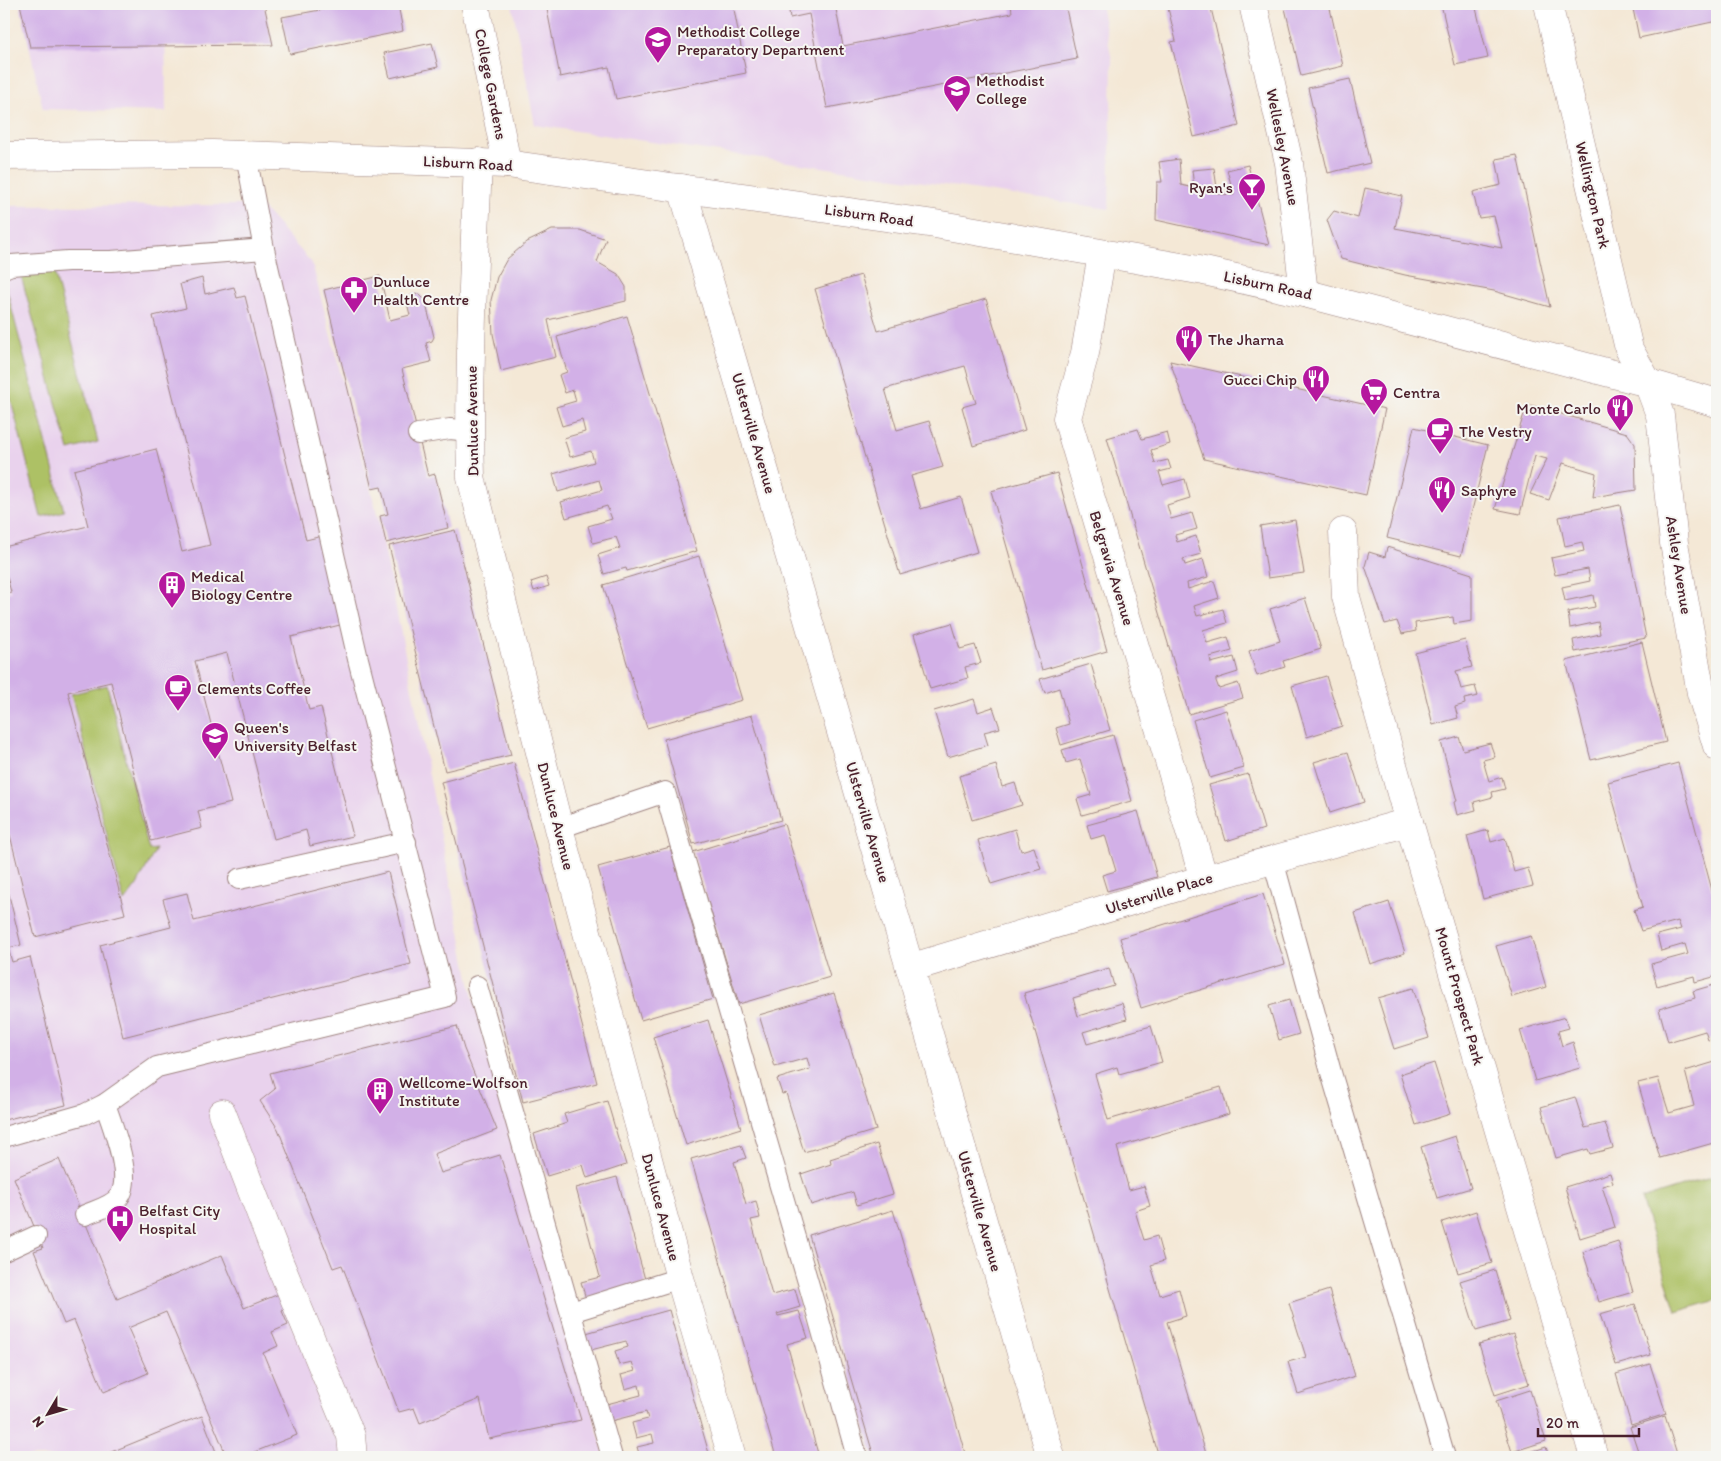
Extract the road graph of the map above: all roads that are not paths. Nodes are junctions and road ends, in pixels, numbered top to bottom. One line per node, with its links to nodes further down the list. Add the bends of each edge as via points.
1 (475, 4): 7 (street, College Gardens)
2 (1253, 4): 12 (street, Wellesley Avenue, via 1289,164)
3 (1548, 4): 13 (street, Wellington Park, via 1629,348)
4 (246, 155): 5 (street, Lisburn Road); 6 (street, Lisburn Road); 9 (lane)
5 (4, 156)
6 (478, 162): 7 (street, Lisburn Road); 15 (street, Dunluce Avenue, via 471,311)
7 (507, 164): 8 (street, Lisburn Road)
8 (682, 188): 10 (street, Lisburn Road, via 936,224); 25 (street, Ulsterville Avenue)
9 (264, 249): 11 (lane); 21 (lane, via 356,650)
10 (1102, 254): 12 (street, Lisburn Road, via 1204,271); 24 (street, Belgravia Avenue, via 1085,353 1067,418)
11 (4, 268)
12 (1304, 293): 13 (street, Lisburn Road)
13 (1648, 383): 14 (street, Lisburn Road); 18 (street, Ashley Avenue, via 1660,415 1674,543 1701,693)
14 (1717, 404)
15 (470, 431): 16 (lane, via 450,429); 20 (street, Dunluce Avenue, via 471,477)
16 (418, 434)
17 (1343, 532): 19 (street, Mount Prospect Park, via 1346,597)
18 (1717, 746)
19 (1409, 822): 22 (street, Ulsterville Place); 41 (street, Mount Prospect Park)
20 (559, 828): 33 (street, Dunluce Avenue); 38 (lane, via 664,792)
21 (406, 842): 23 (lane); 27 (lane, via 446,997 157,1067)
22 (1273, 860): 24 (street, Ulsterville Place); 40 (lane, via 1337,1094)
23 (239, 879)
24 (1204, 879): 25 (street, Ulsterville Place)
25 (910, 968): 39 (street, Ulsterville Avenue)
26 (477, 986): 34 (lane)
27 (106, 1104): 29 (lane, via 85,1114); 30 (lane, via 123,1164 124,1184 120,1196 111,1204)
28 (222, 1113): 35 (street, via 351,1436)
29 (4, 1137)
30 (85, 1215)
31 (36, 1236): 32 (lane)
32 (4, 1250)
33 (680, 1278): 34 (lane); 37 (street, Dunluce Avenue)
34 (571, 1312): 36 (lane)
35 (352, 1457)
36 (612, 1457)
37 (732, 1457)
38 (857, 1457)
39 (1051, 1457)
40 (1444, 1457)
41 (1594, 1457)

